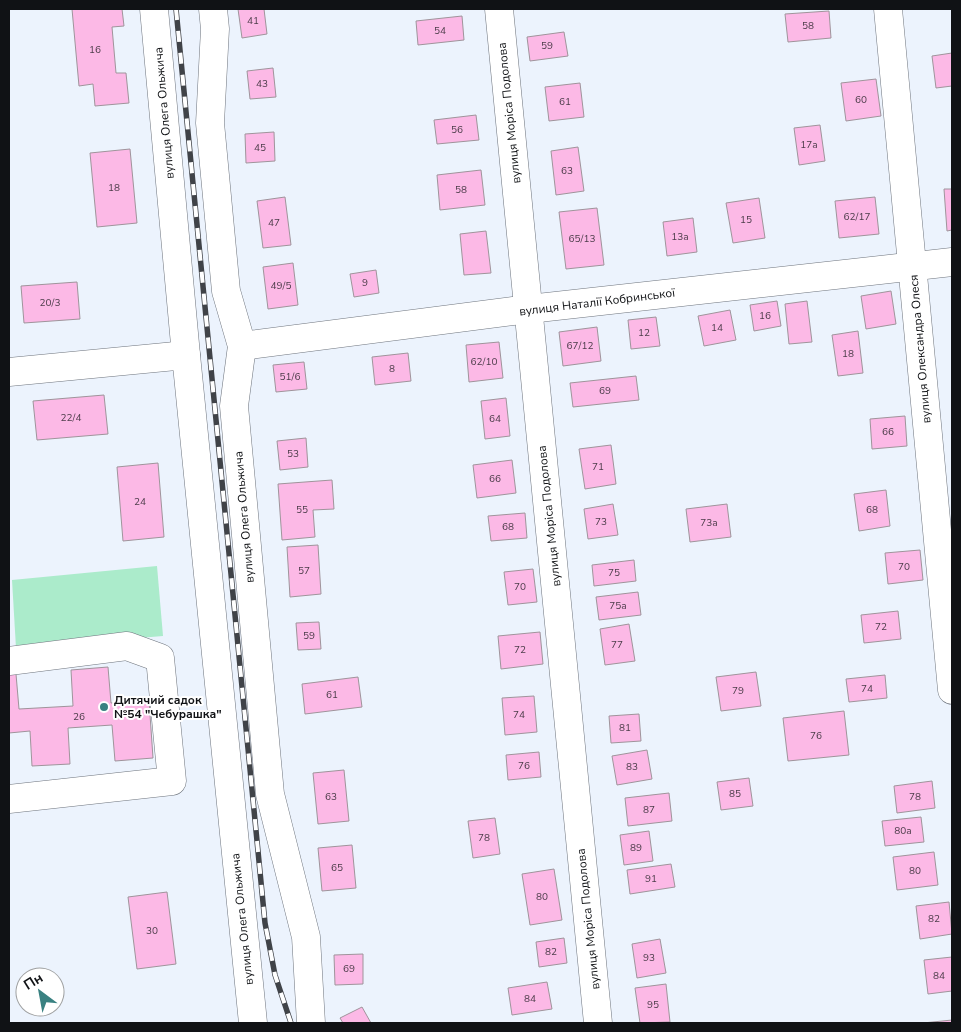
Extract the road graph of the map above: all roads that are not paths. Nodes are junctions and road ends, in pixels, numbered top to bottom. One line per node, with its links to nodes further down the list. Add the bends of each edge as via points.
1 (154, 9): 9 (street, вулиця Олега Ольжича)
2 (213, 9): 8 (street, вулиця Олега Ольжича, via 210,123 226,291)
3 (499, 9): 7 (street, вулиця Моріса Подолова)
4 (888, 9): 6 (street, вулиця Олександра Олеся)
5 (952, 262): 6 (street, вулиця Наталії Кобринської)
6 (912, 266): 7 (street, вулиця Наталії Кобринської); 12 (street, вулиця Олександра Олеся)
7 (529, 309): 8 (street, вулиця Наталії Кобринської); 16 (street, вулиця Моріса Подолова)
8 (242, 346): 15 (street, вулиця Олега Ольжича, via 234,406 270,794 306,937)
9 (186, 355): 10 (street); 14 (street, вулиця Олега Ольжича)
10 (9, 372)
11 (9, 661): 13 (street, via 127,646 160,658 172,782)
12 (952, 690)
13 (9, 799)
14 (253, 1023)
15 (311, 1023)
16 (598, 1023)

